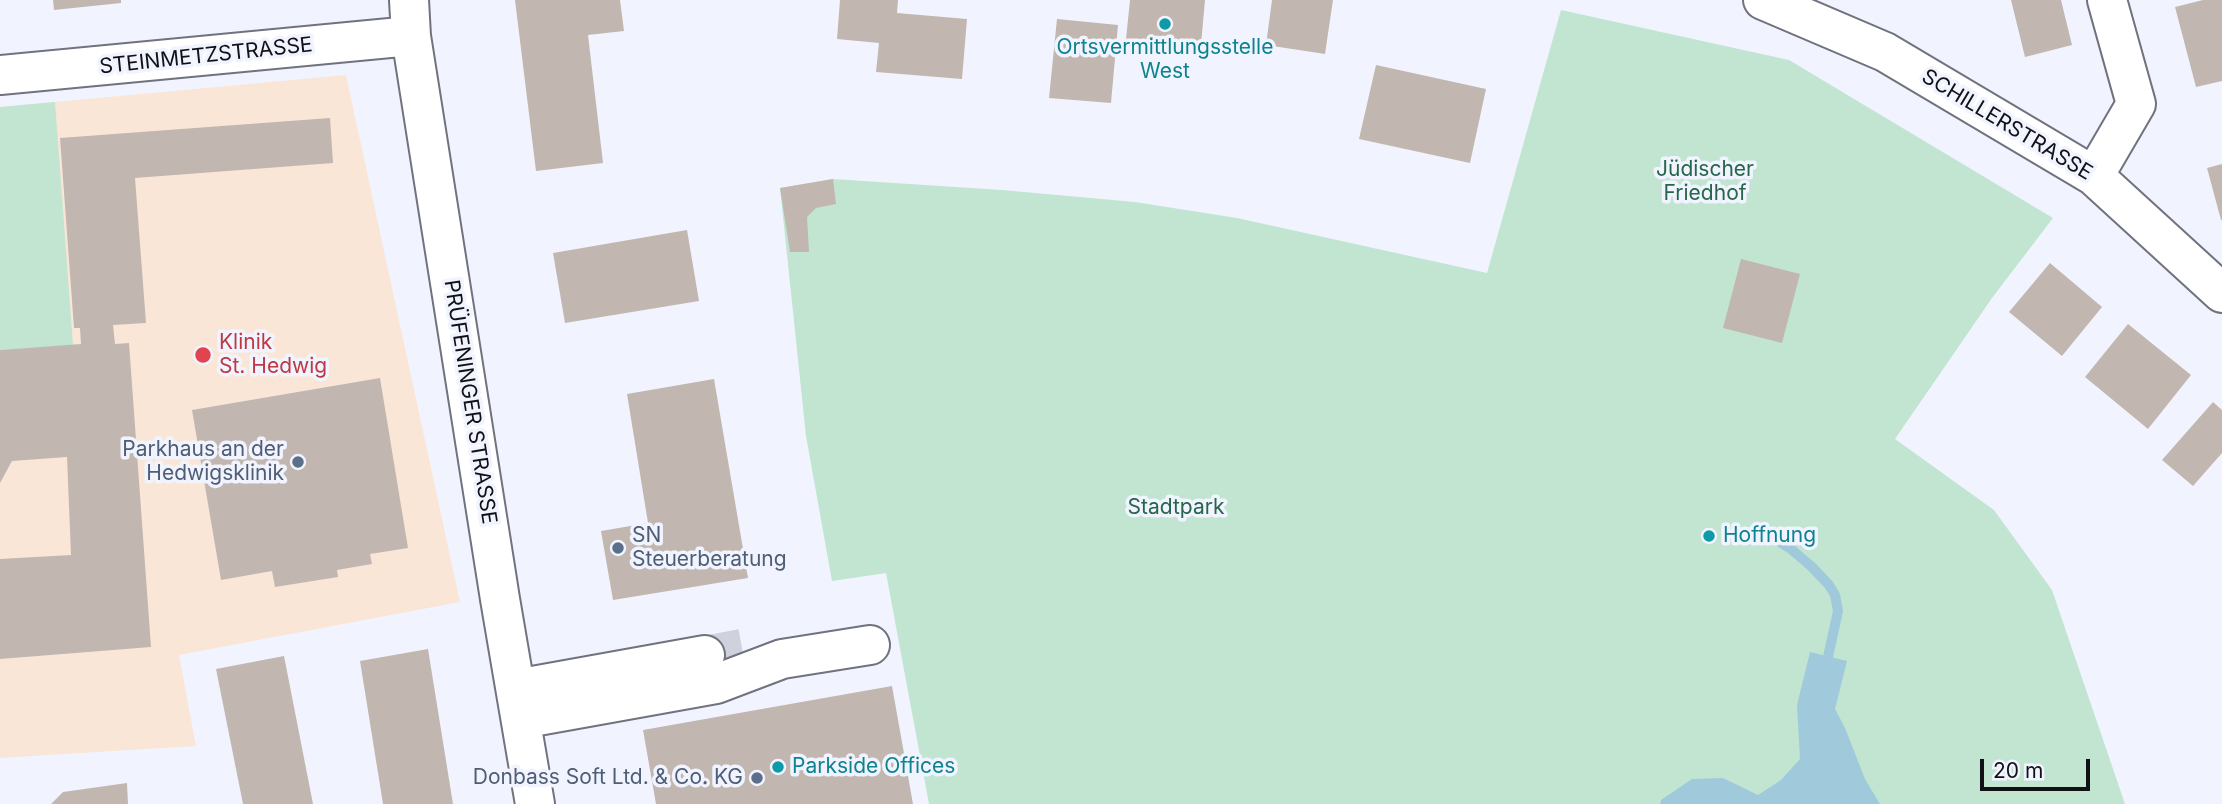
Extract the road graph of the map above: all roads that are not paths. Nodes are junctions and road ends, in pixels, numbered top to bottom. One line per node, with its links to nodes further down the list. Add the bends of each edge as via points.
1 (1763, 0): 5 (street, SCHILLERSTRASSE, via 1885,52)
2 (2108, 0): 5 (street, via 2136,104)
3 (410, 18): 4 (street, STEINMETZSTRASSE); 9 (street, PRÜFENINGER STRASSE)
4 (0, 75)
5 (2094, 176): 6 (street, SCHILLERSTRASSE)
6 (2222, 293)
7 (870, 645): 9 (street, via 782,659 716,684)
8 (705, 655): 9 (street)
9 (519, 704): 10 (street, PRÜFENINGER STRASSE)
10 (535, 804)

